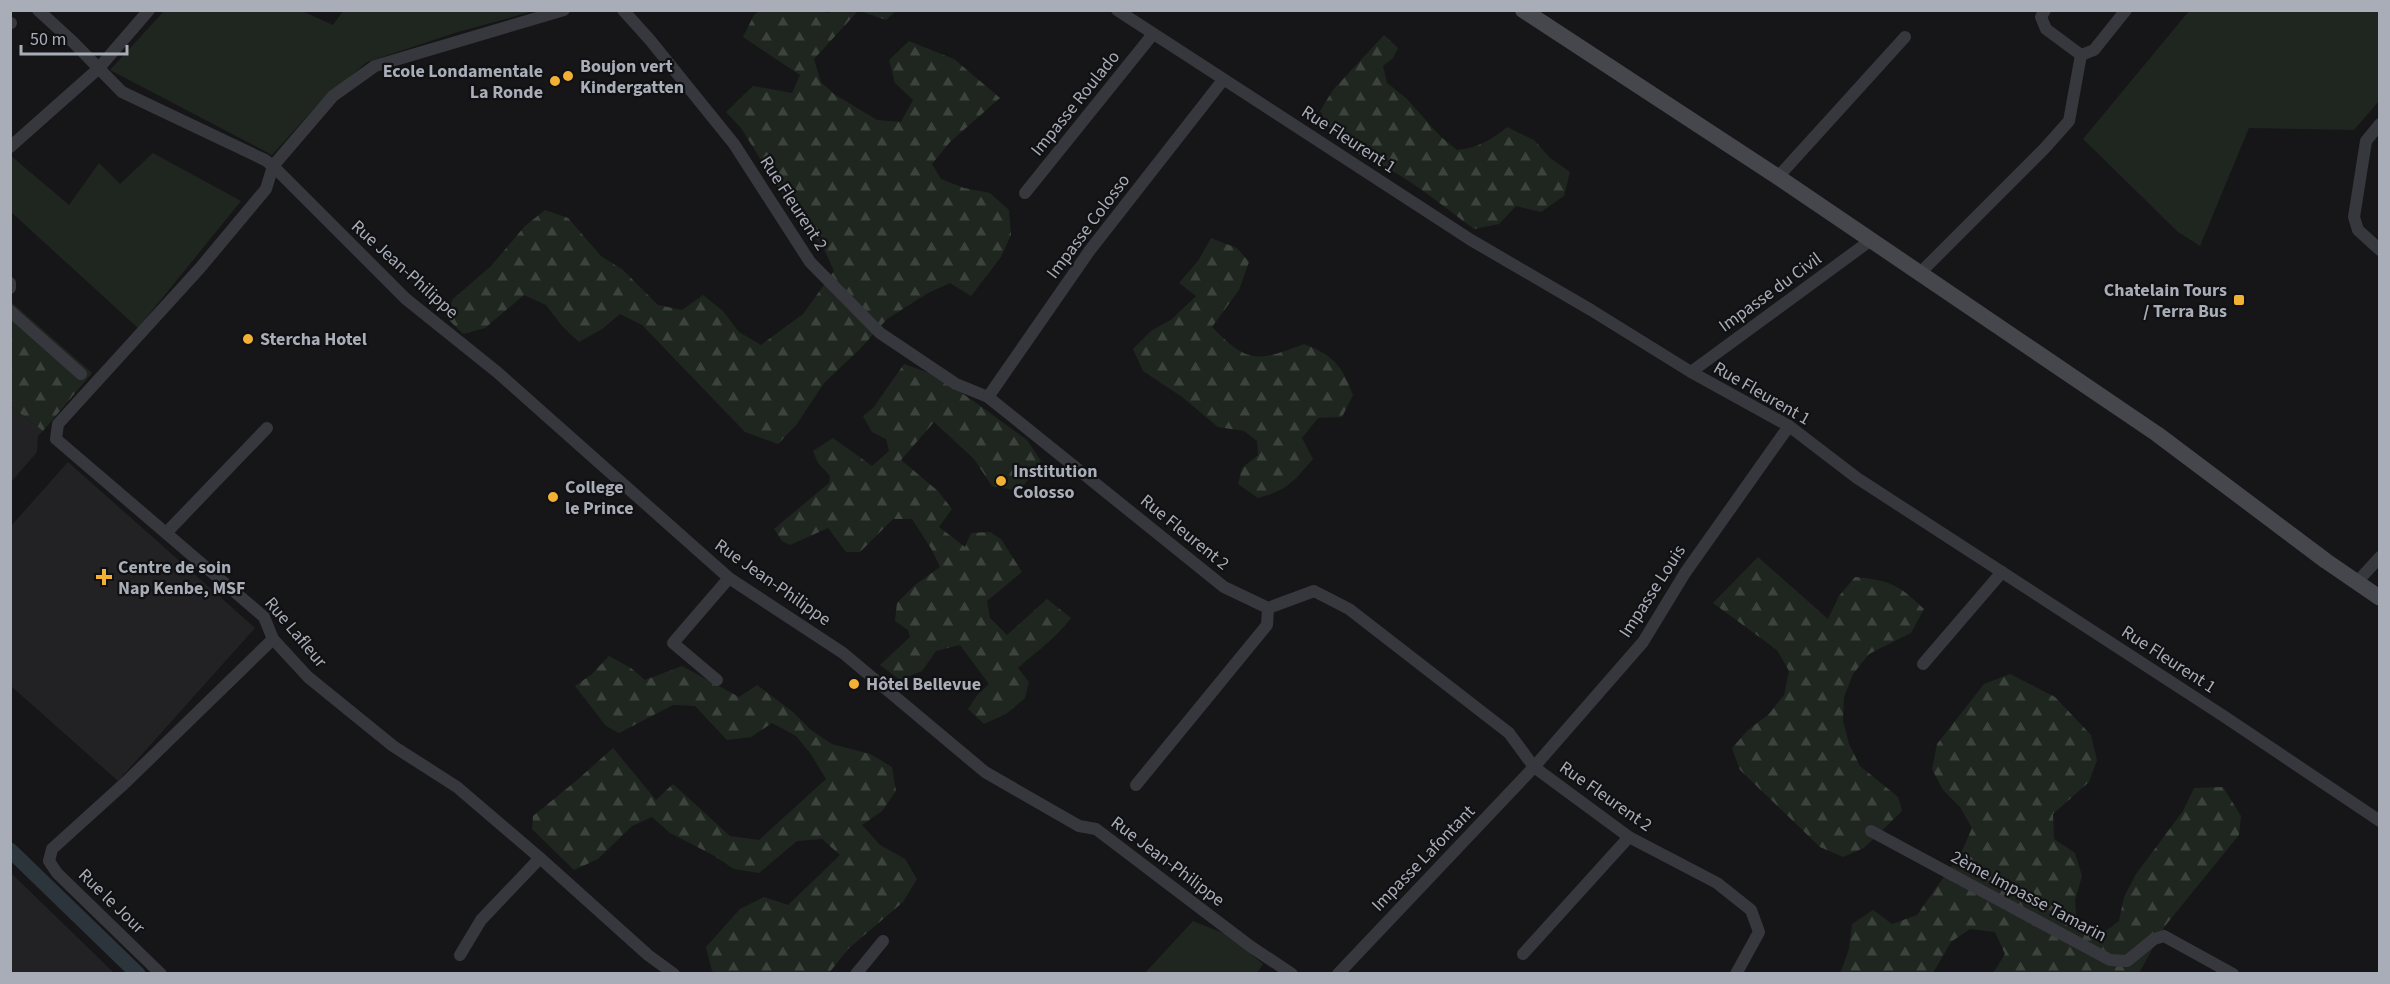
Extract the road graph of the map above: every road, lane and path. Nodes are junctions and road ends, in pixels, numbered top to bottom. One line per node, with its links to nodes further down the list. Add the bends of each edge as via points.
1 (38, 10): 12 (street, Rue Jean-Philippe)
2 (149, 10): 12 (street)
3 (564, 10): 16 (street, via 375,66 333,96)
4 (623, 10): 27 (street, Rue Fleurent 2, via 734,144 810,262 880,333 956,384)
5 (1117, 10): 9 (street, Rue Fleurent 1)
6 (1523, 10): 17 (main road)
7 (2045, 10): 11 (street, via 2041,17 2046,29)
8 (2126, 10): 11 (street, via 2094,50)
9 (1153, 34): 13 (street, Rue Fleurent 1); 18 (street, Impasse Roulado)
10 (1905, 37): 17 (street)
11 (2081, 55): 21 (street, via 2069,121)
12 (98, 69): 15 (street); 16 (street, Rue Jean-Philippe, via 122,92)
13 (1223, 80): 25 (street, Rue Fleurent 1, via 1471,240); 27 (street, Impasse Colosso, via 1090,250)
14 (2379, 124): 20 (street, via 2366,141 2354,217 2358,230)
15 (10, 147)
16 (273, 166): 30 (street, Rue Lafleur, via 259,198 58,424 56,439); 33 (street, Rue Jean-Philippe, via 406,299 497,372)
17 (1778, 177): 19 (main road)
18 (1025, 194)
19 (1871, 240): 21 (main road); 25 (street, Impasse du Civil)
20 (2379, 250)
21 (1920, 273): 34 (main road, via 2157,434)
22 (10, 283): 23 (street)
23 (10, 288)
24 (10, 311): 26 (street)
25 (1691, 372): 28 (street, Rue Fleurent 1)
26 (81, 374)
27 (988, 397): 36 (street, Rue Fleurent 2, via 1224,587)
28 (1789, 426): 32 (street, Rue Fleurent 1, via 1857,478); 40 (street, Impasse Louis, via 1685,573 1643,642)
29 (267, 428): 30 (street)
30 (165, 533): 37 (street, Rue Lafleur, via 264,617)
31 (2379, 557): 34 (street)
32 (2002, 572): 38 (street); 42 (street, Rue Fleurent 1)
33 (729, 578): 39 (street, via 673,643); 52 (street, Rue Jean-Philippe, via 843,653 985,772 1079,826 1096,829)
34 (2357, 582): 35 (main road)
35 (2379, 598)
36 (1268, 608): 40 (street, Rue Fleurent 2, via 1314,591 1349,609 1509,734); 41 (street, via 1267,625)
37 (273, 639): 45 (street, Rue Lafleur, via 308,677 354,716 457,787); 49 (street, Rue le Jour, via 52,849 49,861 57,873)
38 (1923, 664)
39 (717, 680)
40 (1534, 767): 44 (street, Rue Fleurent 2); 53 (street, Impasse Lafontant)
41 (1136, 785)
42 (2379, 821)
43 (1871, 831): 55 (street, 2ème Impasse Tamarin, via 2110,960 2127,961 2154,939 2164,936)
44 (1629, 837): 47 (street); 54 (street, Rue Fleurent 2, via 1717,883 1751,910 1760,932)
45 (540, 858): 48 (street, via 481,920); 50 (street, Rue Lafleur)
46 (883, 941): 51 (street)
47 (1523, 954)
48 (460, 955)
49 (161, 974)
50 (674, 974)
51 (856, 974)
52 (1292, 974)
53 (1338, 974)
54 (1736, 974)
55 (2233, 974)

